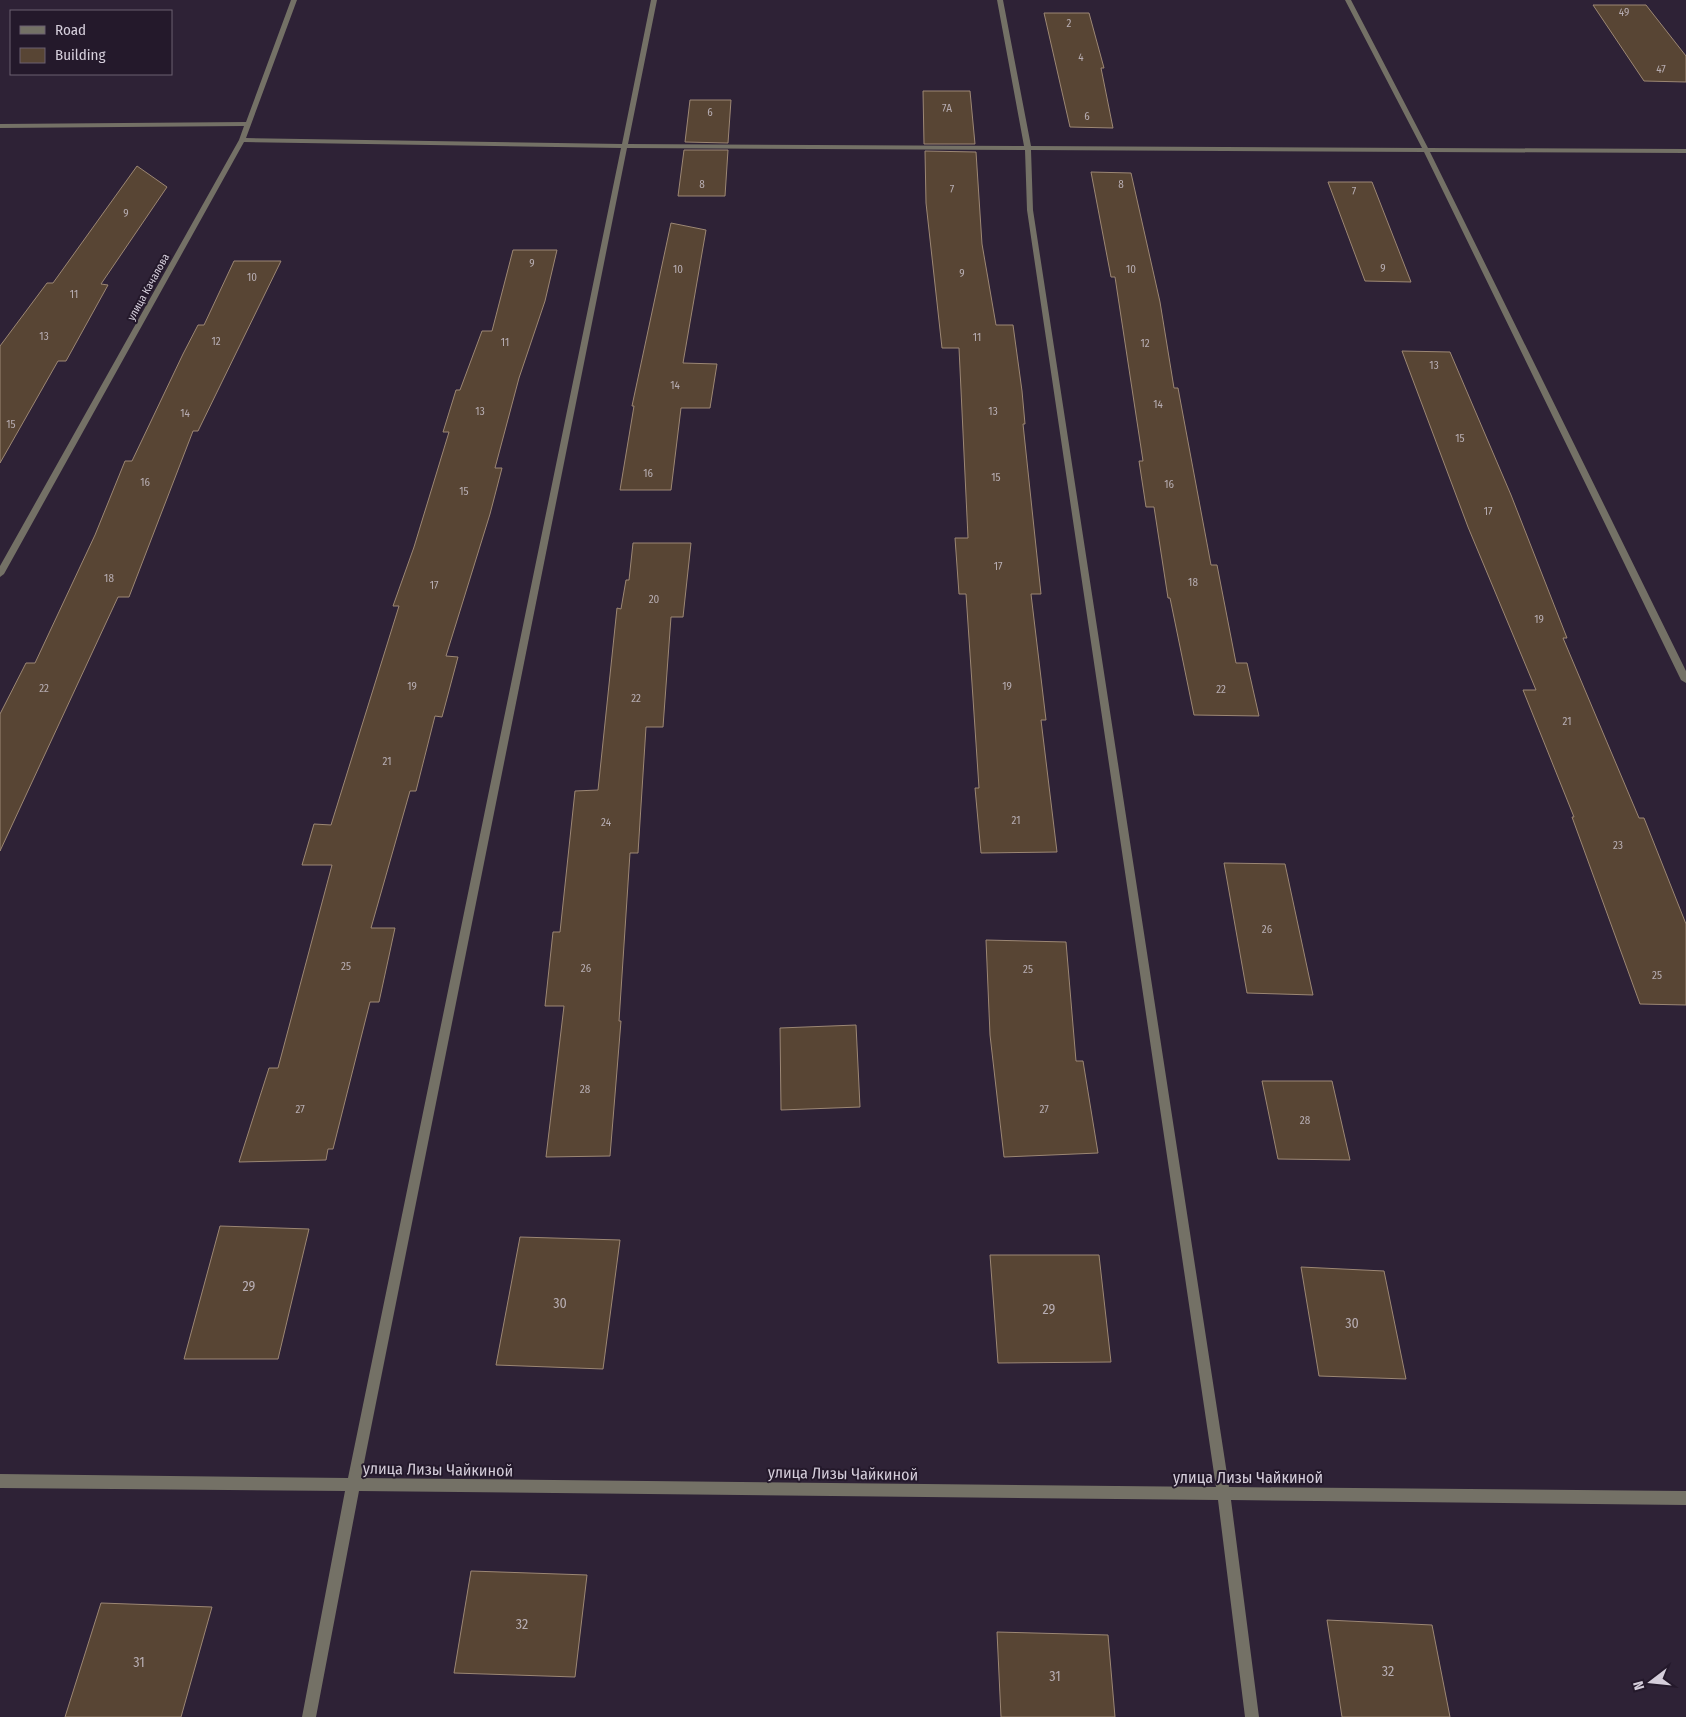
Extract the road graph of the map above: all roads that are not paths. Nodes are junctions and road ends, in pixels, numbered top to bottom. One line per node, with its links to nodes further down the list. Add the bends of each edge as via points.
1 (294, 0): 5 (street, улица Качалова)
2 (654, 0): 8 (street)
3 (1000, 0): 9 (street)
4 (1348, 0): 10 (street)
5 (248, 124): 6 (street); 7 (street, улица Качалова)
6 (0, 126)
7 (242, 140): 8 (street); 12 (street, улица Качалова)
8 (623, 146): 9 (street); 15 (street)
9 (1028, 148): 10 (street); 16 (street, via 1030,210)
10 (1426, 150): 11 (street); 13 (street)
11 (1686, 151)
12 (0, 574)
13 (1686, 680)
14 (0, 1482): 15 (street, улица Лизы Чайкиной)
15 (352, 1486): 16 (street, улица Лизы Чайкиной); 18 (street)
16 (1224, 1495): 17 (street, улица Лизы Чайкиной); 19 (street)
17 (1686, 1498)
18 (309, 1717)
19 (1252, 1717)

